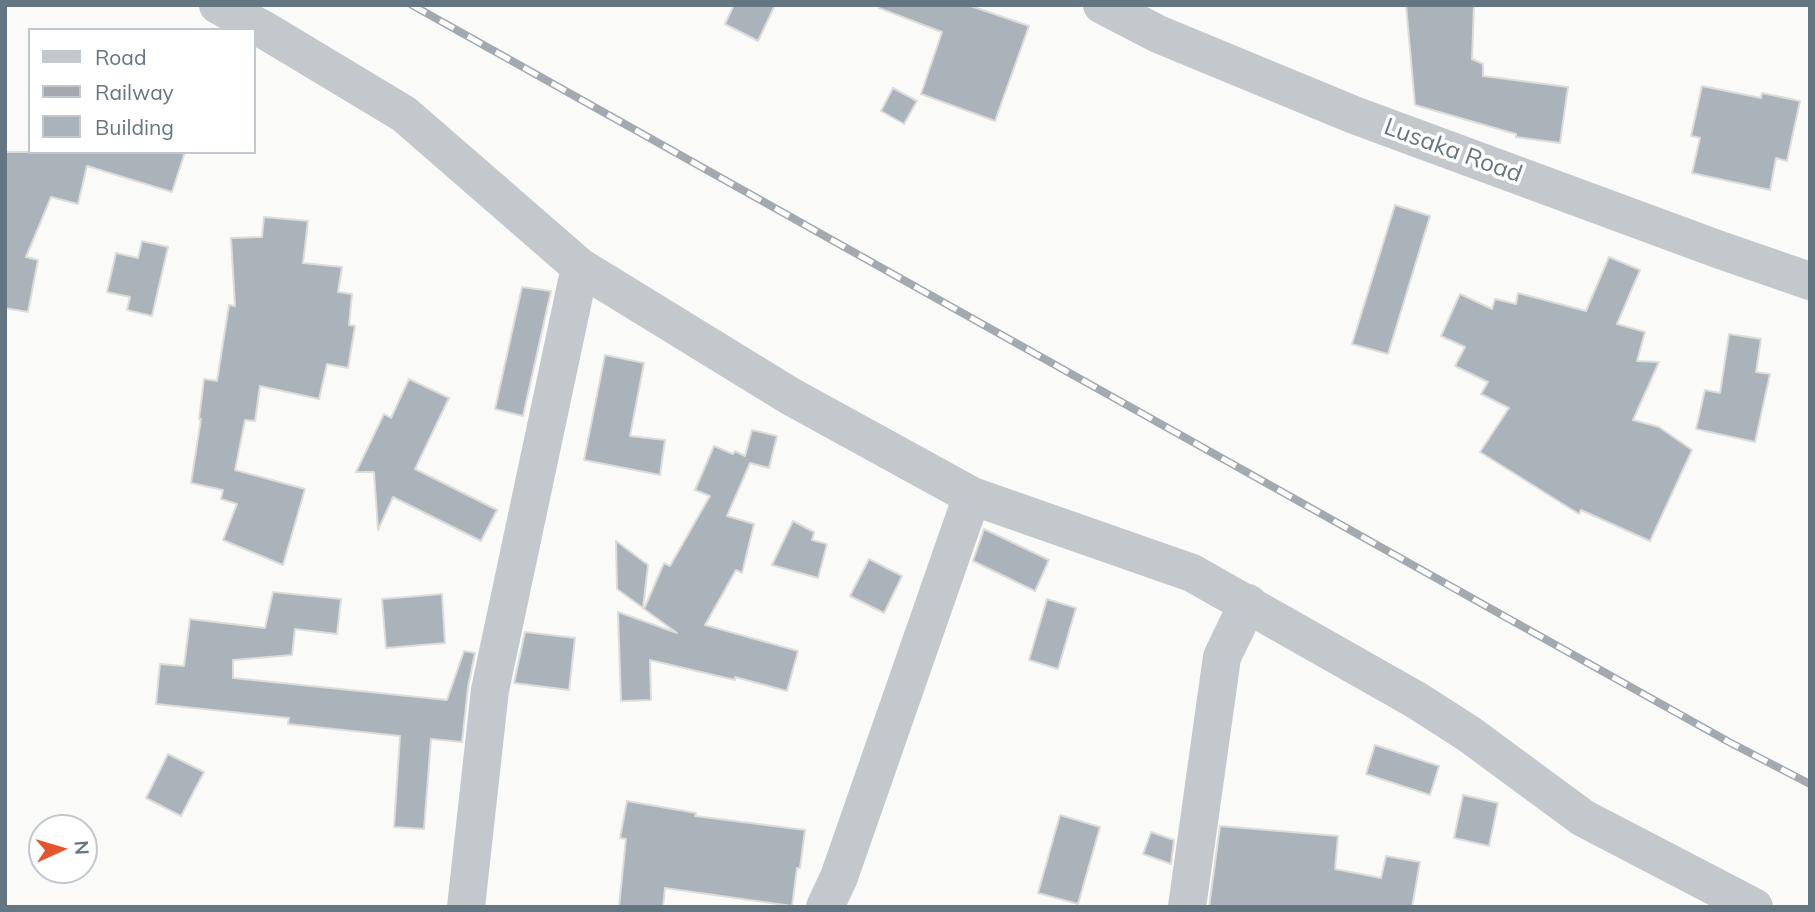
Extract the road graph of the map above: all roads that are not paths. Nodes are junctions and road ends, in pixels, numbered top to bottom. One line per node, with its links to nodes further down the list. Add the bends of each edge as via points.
1 (218, 5): 4 (street, via 404,114)
2 (1102, 5): 3 (street, Lusaka Road)
3 (1161, 20): 5 (street, Lusaka Road, via 1354,115)
4 (580, 267): 6 (street, via 790,396); 8 (street, via 490,690)
5 (1810, 281)
6 (972, 496): 7 (street, via 1192,573); 9 (street)
7 (1248, 603): 10 (street, via 1222,657); 11 (street, via 1416,700 1583,818)
8 (466, 907)
9 (825, 907)
10 (1187, 907)
11 (1754, 907)

